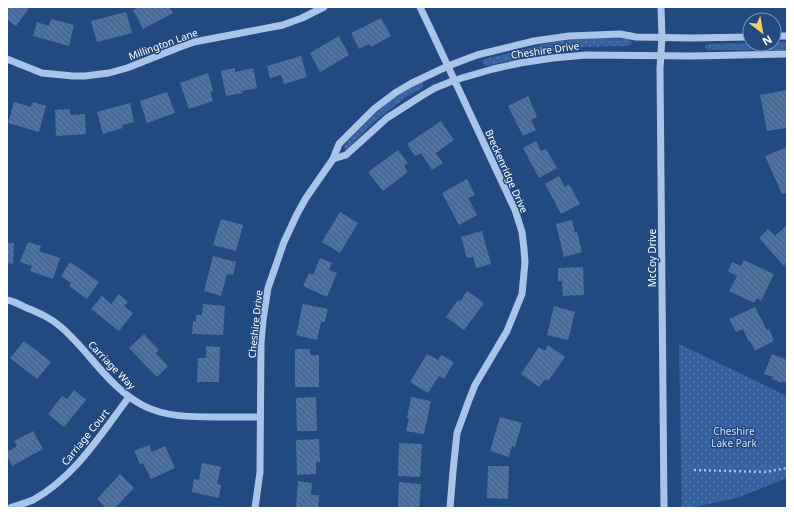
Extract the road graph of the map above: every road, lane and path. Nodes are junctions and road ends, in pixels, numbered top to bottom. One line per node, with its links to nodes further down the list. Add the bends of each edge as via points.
1 (324, 7): 8 (street, Millington Lane, via 283,25 194,42 110,73 85,76 42,73)
2 (420, 7): 9 (street, Breckenridge Drive)
3 (661, 7): 5 (street, McCoy Drive)
4 (742, 36): 5 (street, Cheshire Drive)
5 (662, 37): 7 (street, McCoy Drive); 9 (street, Cheshire Drive, via 620,34 569,36 495,50)
6 (787, 54): 7 (street, Cheshire Drive)
7 (661, 56): 10 (street, Cheshire Drive, via 586,55 553,58 493,69); 20 (street, McCoy Drive)
8 (7, 59)
9 (448, 66): 10 (street, Breckenridge Drive); 11 (street, Cheshire Drive, via 412,83 374,109 338,144)
10 (455, 80): 11 (street, Cheshire Drive, via 404,106 346,155); 19 (street, Breckenridge Drive, via 515,210 522,232 525,262 522,294 507,331 475,385 457,433)
11 (333, 159): 14 (street, Cheshire Drive, via 297,214 268,288 261,343)
12 (7, 300): 13 (street, Carriage Way, via 37,312 60,326)
13 (129, 398): 14 (street, Carriage Way, via 165,413 181,416); 17 (street, Carriage Court, via 72,470 32,500)
14 (260, 418): 18 (street, Cheshire Drive, via 260,472)
15 (787, 468): 16 (path, via 765,472)
16 (694, 470)
17 (10, 508)
18 (255, 508)
19 (450, 508)
20 (664, 508)

